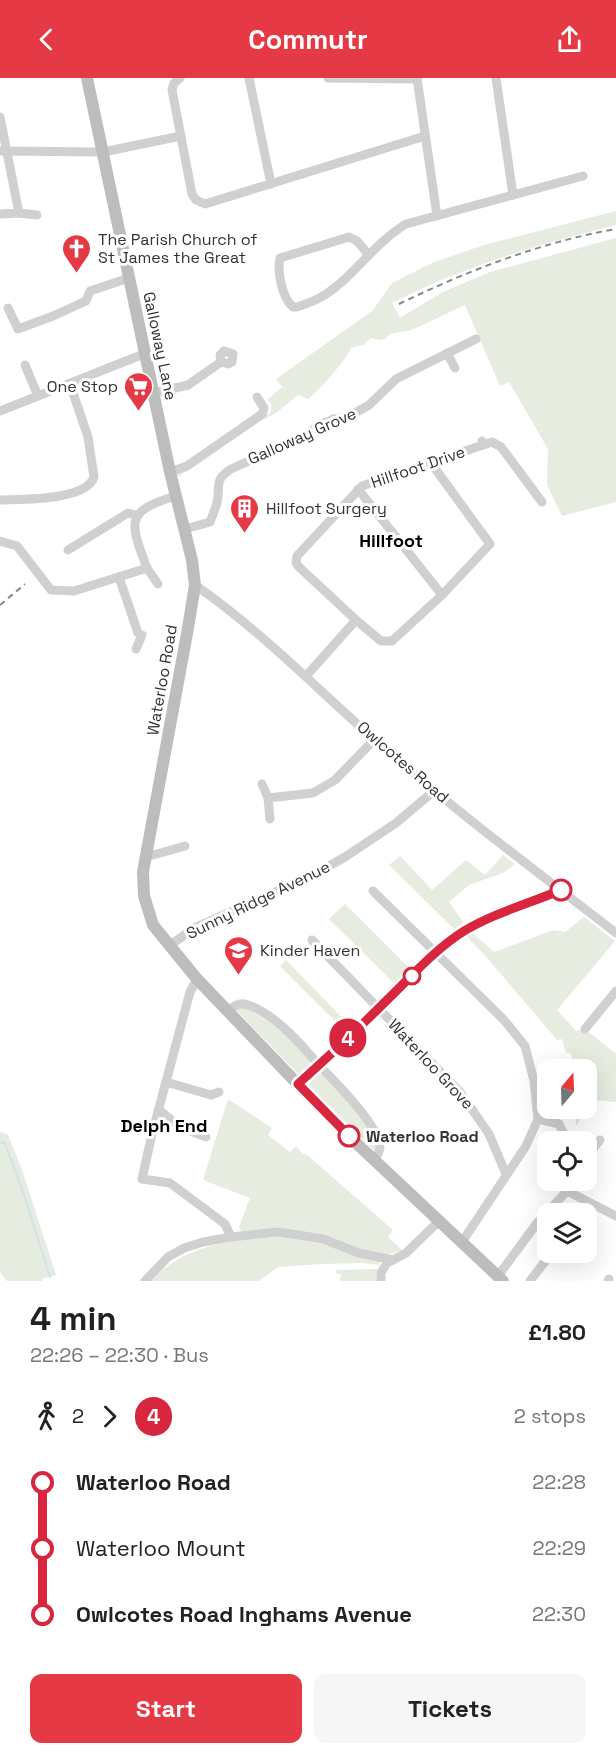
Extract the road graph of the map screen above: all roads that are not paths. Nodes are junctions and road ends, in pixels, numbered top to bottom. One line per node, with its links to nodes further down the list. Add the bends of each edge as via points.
1 (87, 78): 11 (main road, Galloway Lane)
2 (180, 78): 8 (street, via 172,90)
3 (249, 78): 13 (street)
4 (328, 78): 5 (street)
5 (417, 78): 9 (street)
6 (496, 78): 14 (street)
7 (0, 117): 10 (street)
8 (181, 136): 11 (street); 13 (street, via 192,194 200,202 210,204)
9 (425, 136): 13 (street); 18 (street)
10 (4, 151): 11 (street); 15 (street)
11 (103, 152): 20 (main road, Galloway Lane)
12 (583, 176): 14 (street)
13 (271, 184)
14 (513, 195): 18 (street)
15 (19, 213): 16 (street); 17 (street)
16 (0, 214)
17 (37, 215)
18 (437, 216): 19 (street, via 406,224)
19 (369, 254): 19 (street, via 325,296 297,307 288,303 278,270 280,258 349,237)
20 (129, 278): 21 (street, via 90,291 86,301 72,301 53,316 18,329); 23 (main road, Galloway Lane)
21 (8, 308)
22 (476, 339): 24 (street, Galloway Grove)
23 (146, 353): 28 (street); 29 (main road, Galloway Lane)
24 (447, 353): 27 (street); 40 (street, Galloway Grove, via 396,379 369,405 348,417 333,419 307,435 231,468 220,476 218,500 210,522)
25 (221, 362): 29 (street, via 188,385)
26 (25, 365): 30 (street)
27 (455, 368)
28 (70, 384): 30 (street); 37 (street, via 88,437 93,481 62,496)
29 (154, 393): 34 (main road, Galloway Lane)
30 (38, 396): 32 (street)
31 (257, 397): 34 (street, via 264,408 262,414 187,466)
32 (0, 411)
33 (430, 463): 35 (street, Hillfoot Drive); 38 (street, Hillfoot Drive, via 482,442 492,442 501,447); 47 (street, via 490,544)
34 (170, 472): 36 (main road, Galloway Lane)
35 (358, 489): 47 (street); 48 (street, Hillfoot Drive, via 295,559 298,567)
36 (176, 496): 39 (street, via 156,502); 40 (main road, Galloway Lane)
37 (0, 500)
38 (542, 502)
39 (136, 516): 42 (street, via 128,513); 43 (street, via 136,540)
40 (185, 530): 46 (main road, Galloway Lane)
41 (0, 541): 44 (street, via 17,546 48,594 74,591)
42 (68, 550)
43 (147, 568): 44 (street); 45 (street)
44 (119, 577): 49 (street, via 142,635)
45 (158, 584)
46 (195, 585): 50 (street, Owlcotes Road); 57 (main road, Waterloo Road)
47 (442, 595): 48 (street, via 392,641 381,641)
48 (356, 620): 50 (street)
49 (136, 649)
50 (307, 675): 51 (street, Owlcotes Road)
51 (374, 740): 53 (street, Owlcotes Road); 54 (street, via 335,780 313,793)
52 (262, 784): 54 (street)
53 (435, 790): 58 (street, Owlcotes Road); 62 (street, Sunny Ridge Avenue, via 396,824 337,861 194,928)
54 (268, 798): 55 (street)
55 (270, 819)
56 (185, 846): 57 (street)
57 (146, 857): 62 (main road, Waterloo Road, via 146,909)
58 (561, 890): 60 (street, Owlcotes Road); 63 (street, via 496,914)
59 (373, 891): 63 (street)
60 (616, 933)
61 (312, 940): 66 (street, Waterloo Grove)
62 (169, 946): 64 (main road, Waterloo Road)
63 (436, 952): 66 (street); 74 (street, via 525,1046)
64 (197, 979): 67 (main road, Waterloo Road); 70 (street)
65 (616, 991): 68 (street)
66 (379, 1009): 69 (street); 81 (street, Waterloo Grove, via 460,1092 489,1134)
67 (228, 1011): 69 (street, via 239,1004 254,1008 284,1027); 71 (main road, Waterloo Road)
68 (585, 1029)
69 (319, 1065): 71 (street); 80 (street, via 349,1095 374,1133 380,1147)
70 (166, 1082): 72 (street, via 212,1095); 73 (street)
71 (298, 1084): 80 (main road, Waterloo Road)
72 (219, 1092)
73 (159, 1110): 77 (street, via 180,1127); 85 (street, via 142,1179 170,1183 225,1224)
74 (537, 1110)
75 (538, 1119): 76 (street, via 559,1124); 81 (street, via 526,1146)
76 (562, 1131)
77 (206, 1137)
78 (600, 1140): 79 (street)
79 (597, 1144)
80 (375, 1160): 84 (main road, Waterloo Road)
81 (506, 1174): 86 (street)
82 (567, 1191): 83 (street); 89 (street, via 548,1209)
83 (616, 1216)
84 (439, 1221): 86 (main road, Waterloo Road); 87 (street, via 406,1253)
85 (231, 1237): 87 (street, via 278,1232 323,1239 359,1253); 90 (street, via 184,1248 168,1257)
86 (462, 1242): 89 (main road, Waterloo Road)
87 (393, 1260): 91 (street, via 383,1268)
88 (544, 1263): 92 (street)
89 (501, 1279)
90 (145, 1281)
91 (381, 1281)
92 (530, 1281)

